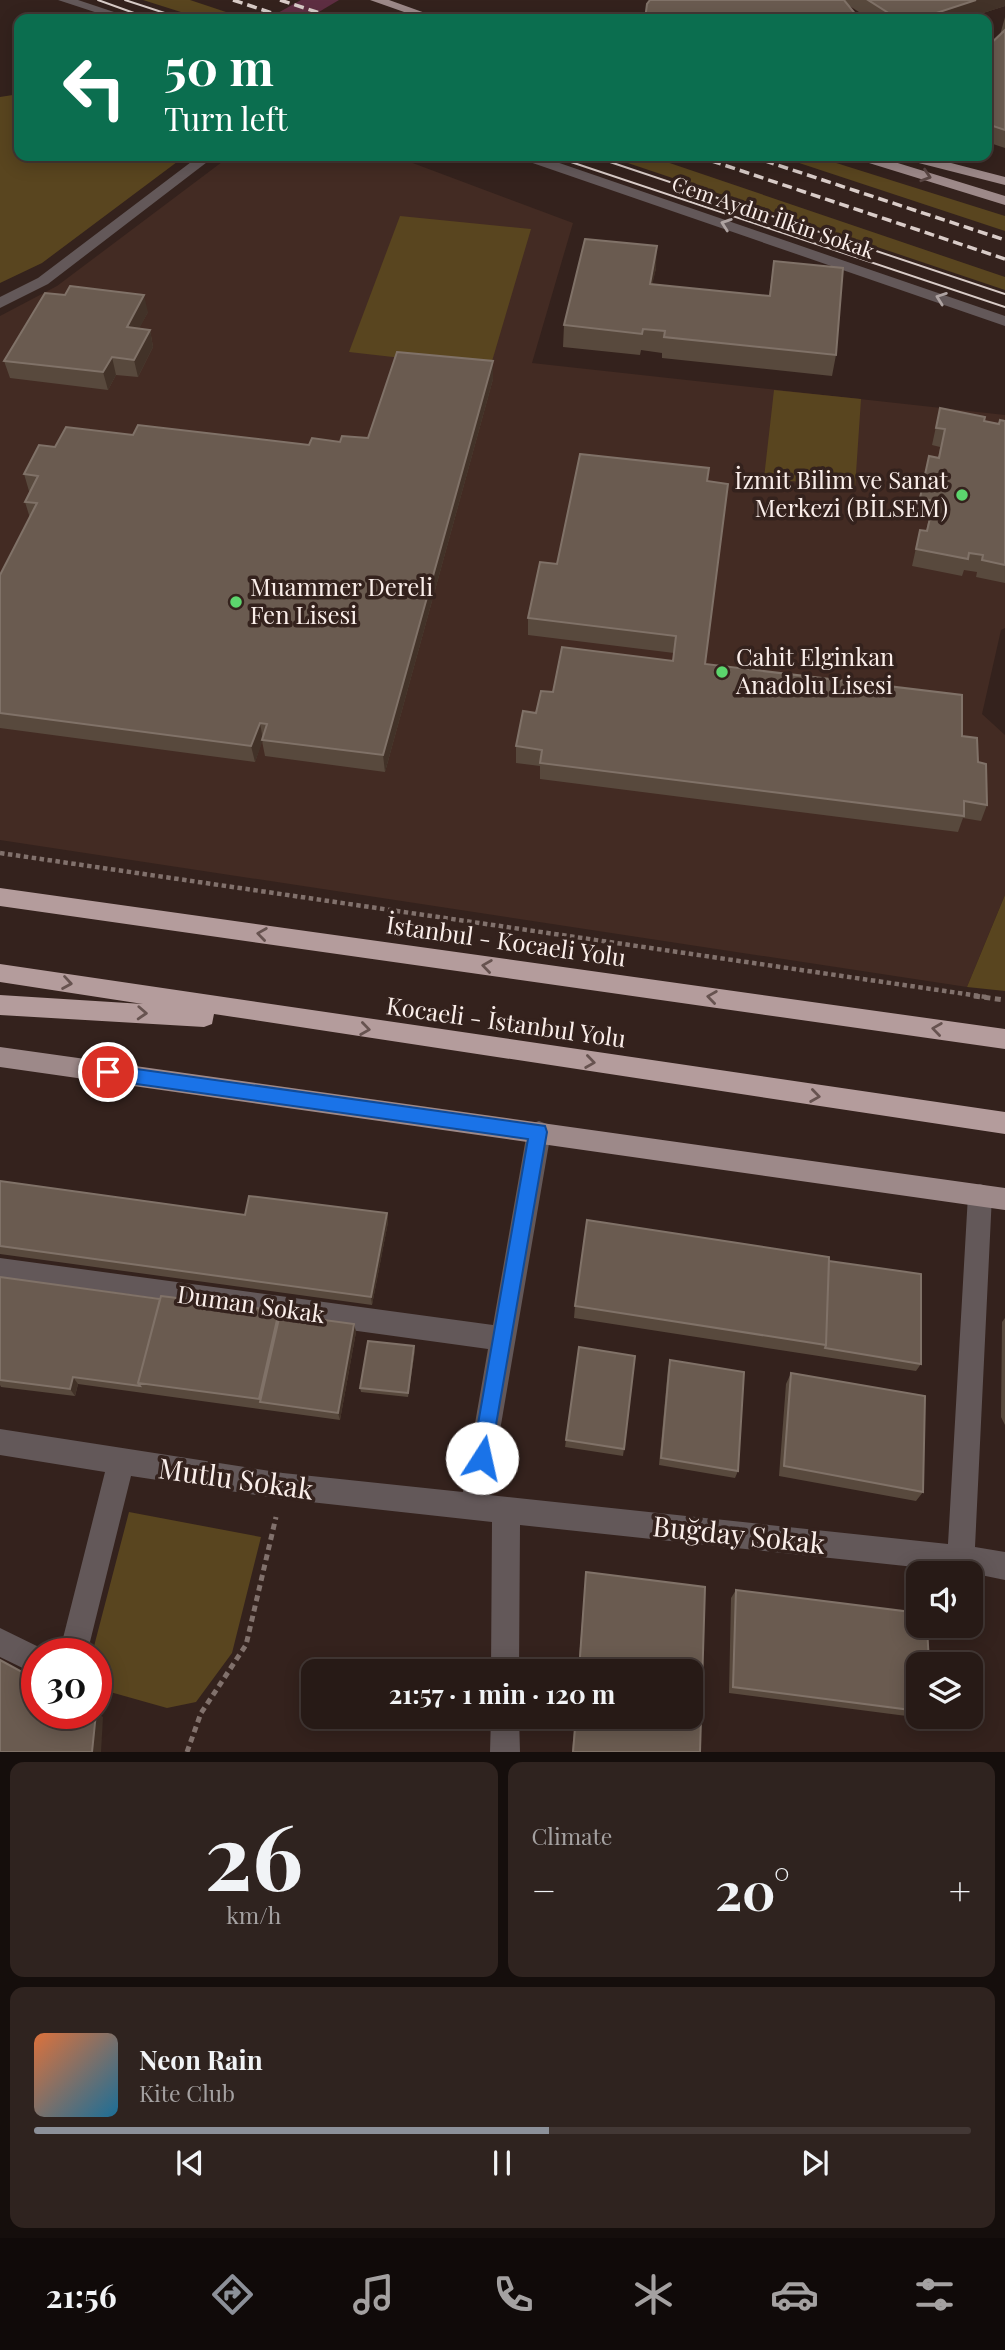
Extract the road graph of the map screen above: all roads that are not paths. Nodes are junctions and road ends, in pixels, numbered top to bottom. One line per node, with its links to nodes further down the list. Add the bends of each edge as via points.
1 (64, 0): 3 (street)
2 (376, 0): 4 (main road)
3 (112, 14)
4 (420, 14)
5 (201, 161): 11 (street, via 43,281)
6 (541, 161): 12 (street, Cem Aydın İlkin Sokak, one-way to 6)
7 (877, 161): 10 (main road, one-way to 10)
8 (927, 161): 9 (main road)
9 (1005, 181)
10 (1005, 201)
11 (0, 303)
12 (1005, 321)
13 (0, 897): 17 (highway, İstanbul - Kocaeli Yolu, one-way to 13)
14 (0, 973): 16 (highway, Kocaeli - İstanbul Yolu, one-way to 16)
15 (0, 1005): 16 (highway, one-way to 16)
16 (327, 1024): 19 (highway, Kocaeli - İstanbul Yolu, one-way to 19)
17 (1002, 1038)
18 (0, 1057): 20 (main road)
19 (1005, 1123)
20 (538, 1132): 21 (main road); 23 (street)
21 (993, 1197): 28 (street)
22 (0, 1270): 23 (street, Duman Sokak)
23 (503, 1339): 26 (street)
24 (0, 1442): 25 (street, Mutlu Sokak)
25 (121, 1463): 26 (street, Mutlu Sokak); 30 (street)
26 (474, 1506): 27 (street, Buğday Sokak)
27 (506, 1509): 28 (street, Buğday Sokak); 33 (street)
28 (961, 1559): 29 (street, Buğday Sokak)
29 (1005, 1566)
30 (77, 1638)
31 (0, 1642): 32 (street)
32 (21, 1653)
33 (505, 1659)
34 (505, 1729): 35 (street)
35 (505, 1752)

